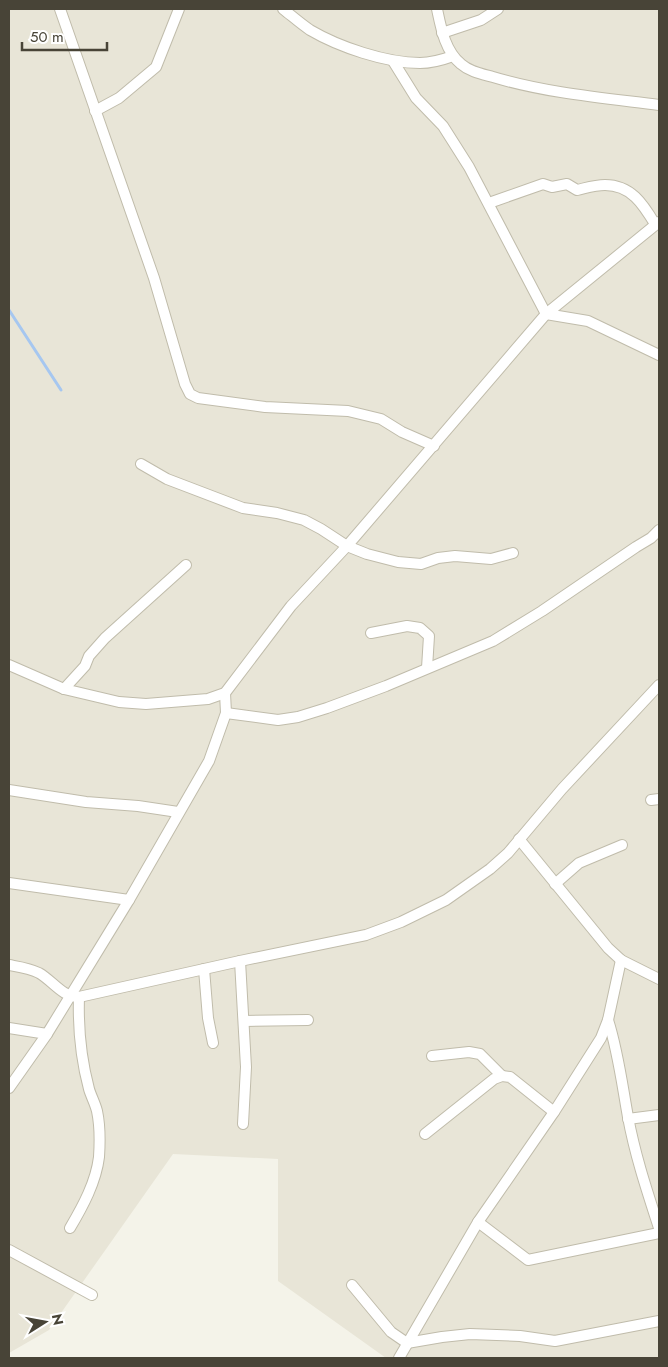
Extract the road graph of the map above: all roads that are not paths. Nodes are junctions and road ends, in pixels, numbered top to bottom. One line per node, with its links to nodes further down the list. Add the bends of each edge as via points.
1 (60, 9): 10 (street)
2 (179, 9): 10 (street, via 156,66 119,98)
3 (283, 9): 8 (street, via 310,30 339,44)
4 (437, 9): 6 (street)
5 (498, 9): 6 (street, via 481,20)
6 (442, 33): 7 (street)
7 (453, 56): 8 (street, via 419,64); 9 (street, via 472,71 524,86)
8 (393, 61): 11 (street, via 416,98 452,138)
9 (659, 106)
10 (95, 111): 15 (street, via 154,278 190,394 198,398 265,407 348,411 381,419)
11 (488, 204): 12 (street, via 543,184 552,187 567,184 577,190 617,186 636,197); 13 (street)
12 (657, 223): 13 (street)
13 (546, 314): 14 (street, via 588,321); 15 (street)
14 (659, 355)
15 (434, 446): 18 (street)
16 (142, 464): 18 (street, via 167,479 243,508 304,520)
17 (659, 530): 23 (street, via 501,636)
18 (347, 546): 19 (street, via 398,562 421,564 438,558 491,559); 26 (street, via 291,606)
19 (513, 553)
20 (186, 565): 25 (street, via 105,638)
21 (371, 633): 23 (street, via 406,626 420,628 429,636)
22 (9, 665): 25 (street)
23 (427, 668): 27 (street, via 298,717 278,720)
24 (659, 685): 30 (street)
25 (64, 689): 26 (street, via 119,702 146,704 208,698)
26 (225, 693): 27 (street)
27 (226, 713): 29 (street, via 209,761)
28 (9, 790): 29 (street)
29 (178, 812): 34 (street)
30 (519, 839): 33 (street); 36 (street, via 490,869 446,900 401,922 366,935)
31 (622, 845): 33 (street, via 579,863)
32 (9, 883): 34 (street)
33 (555, 884): 35 (street, via 608,948)
34 (129, 900): 40 (street)
35 (622, 960): 39 (street); 42 (street)
36 (240, 961): 38 (street); 43 (street)
37 (9, 965): 40 (street, via 41,974)
38 (204, 969): 40 (street); 46 (street)
39 (659, 979)
40 (74, 997): 45 (street); 57 (street, via 89,1088 97,1111 99,1158 87,1198)
41 (308, 1020): 43 (street)
42 (608, 1020): 51 (street, via 601,1038); 53 (street, via 615,1041)
43 (244, 1021): 54 (street)
44 (9, 1028): 45 (street)
45 (47, 1034): 48 (street)
46 (213, 1043)
47 (432, 1056): 49 (street, via 480,1054)
48 (14, 1074): 50 (street)
49 (502, 1076): 51 (street, via 510,1077); 55 (street)
50 (9, 1088)
51 (554, 1112): 56 (street)
52 (659, 1115): 53 (street)
53 (628, 1118): 58 (street)
54 (243, 1124)
55 (425, 1134)
56 (478, 1222): 59 (street, via 528,1260); 64 (street)
57 (70, 1228)
58 (659, 1228)
59 (659, 1233)
60 (9, 1250): 62 (street)
61 (352, 1285): 64 (street, via 390,1332)
62 (92, 1295)
63 (659, 1321): 64 (street, via 556,1341 470,1334)
64 (407, 1344): 65 (street)
65 (399, 1358)

